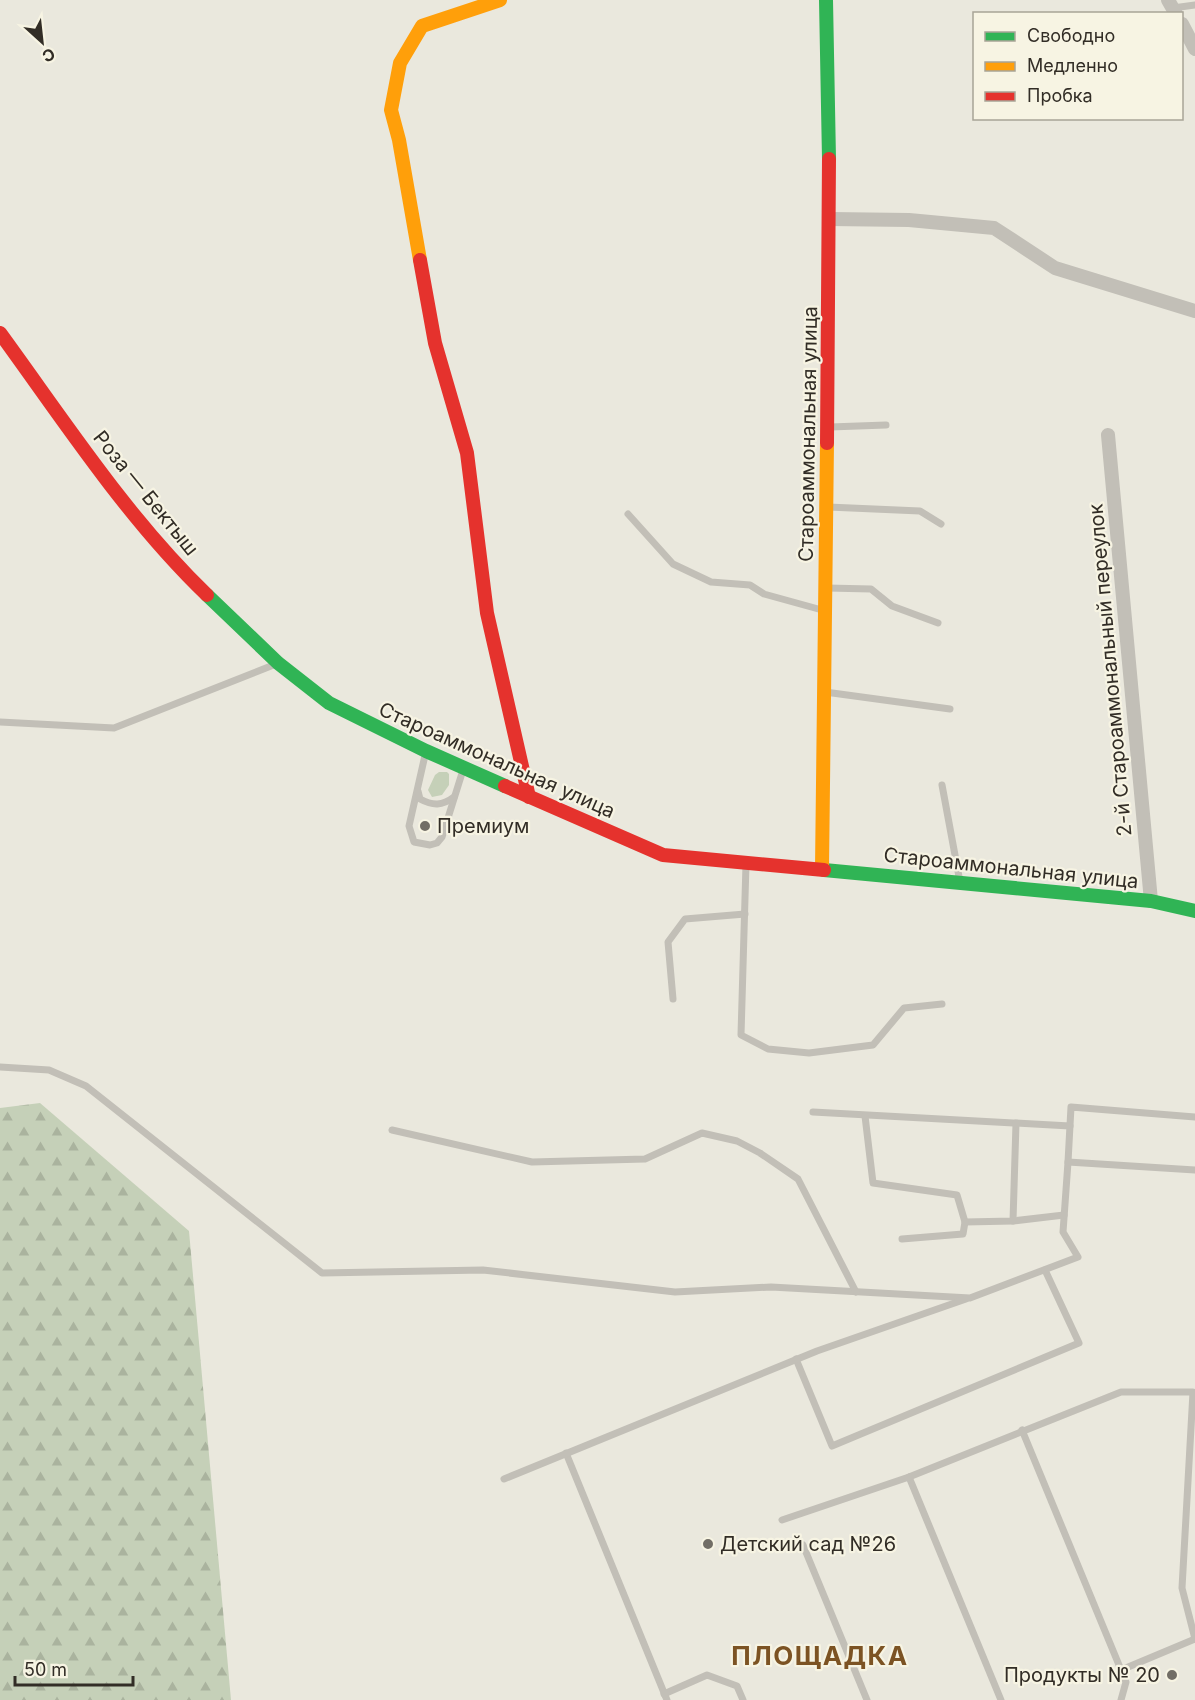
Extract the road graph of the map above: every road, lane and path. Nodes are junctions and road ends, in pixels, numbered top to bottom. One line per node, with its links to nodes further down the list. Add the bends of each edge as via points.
1 (500, 0): 28 (street, via 422,27 400,63 391,110 435,343 467,453 487,614)
2 (826, 0): 7 (street, Староаммональная улица)
3 (1195, 5): 4 (lane)
4 (1172, 7)
5 (1183, 26): 6 (street)
6 (1195, 50)
7 (830, 219): 8 (street, via 909,220 994,228 1055,268); 11 (street, Староаммональная улица)
8 (1195, 311)
9 (0, 333): 19 (street, Роза — Бектыш, via 145,527 195,583)
10 (886, 425): 11 (lane)
11 (827, 427): 13 (street, Староаммональная улица)
12 (1108, 435): 32 (street, 2-й Староаммональный переулок)
13 (826, 507): 15 (lane, via 920,511); 16 (street, Староаммональная улица)
14 (628, 514): 17 (lane, via 673,564 711,582 750,585 764,594)
15 (941, 524)
16 (825, 588): 17 (street, Староаммональная улица); 18 (lane, via 871,589 892,606)
17 (825, 610): 20 (street, Староаммональная улица)
18 (938, 623)
19 (278, 663): 22 (lane, via 114,728); 23 (street, Староаммональная улица, via 329,704)
20 (824, 691): 21 (lane); 30 (street, Староаммональная улица)
21 (950, 709)
22 (0, 722)
23 (426, 752): 24 (street, Староаммональная улица); 26 (lane)
24 (464, 768): 27 (lane); 28 (street, Староаммональная улица)
25 (942, 785): 31 (lane)
26 (417, 789): 27 (lane, via 420,799 428,804 440,805); 27 (lane, via 409,826 414,842 422,844 437,843)
27 (454, 797)
28 (529, 797): 29 (street, Староаммональная улица, via 663,855)
29 (746, 862): 30 (street, Староаммональная улица); 34 (lane)
30 (822, 868): 31 (street, Староаммональная улица)
31 (960, 882): 32 (street, Староаммональная улица)
32 (1150, 901): 33 (street, Староаммональная улица)
33 (1195, 910)
34 (745, 914): 35 (lane, via 685,919 668,942); 36 (lane, via 741,1035 768,1049 810,1053 873,1045 904,1008)
35 (673, 999)
36 (942, 1004)
37 (0, 1067): 51 (lane, via 49,1070 86,1086 322,1273 483,1270 675,1292 771,1287)
38 (813, 1112): 39 (lane)
39 (865, 1116): 41 (lane); 48 (lane, via 873,1183 957,1194)
40 (1195, 1117): 42 (lane, via 1071,1107)
41 (1016, 1123): 42 (lane); 47 (lane)
42 (1070, 1126): 44 (lane)
43 (392, 1130): 51 (lane, via 532,1162 645,1159 702,1133 737,1141 798,1179)
44 (1068, 1162): 45 (lane); 46 (lane)
45 (1195, 1170)
46 (1064, 1215): 47 (lane); 50 (lane, via 1063,1232 1078,1257)
47 (1012, 1221): 48 (lane)
48 (965, 1222): 49 (lane, via 963,1234)
49 (902, 1239)
50 (1045, 1270): 52 (lane); 53 (lane, via 1079,1343 832,1446)
51 (856, 1292): 52 (lane)
52 (970, 1298): 53 (lane)
53 (796, 1359): 55 (lane)
54 (1022, 1430): 56 (lane); 60 (lane, via 1121,1392 1193,1392 1182,1588); 61 (lane)
55 (566, 1453): 57 (lane); 62 (lane)
56 (909, 1477): 58 (lane); 65 (lane)
57 (504, 1479)
58 (782, 1520)
59 (803, 1545): 64 (lane)
60 (1195, 1639): 61 (lane)
61 (1121, 1670): 66 (lane, via 1126,1682)
62 (666, 1697): 63 (lane, via 707,1675 737,1686)
63 (743, 1700)
64 (867, 1700)
65 (1001, 1700)
66 (1120, 1700)

